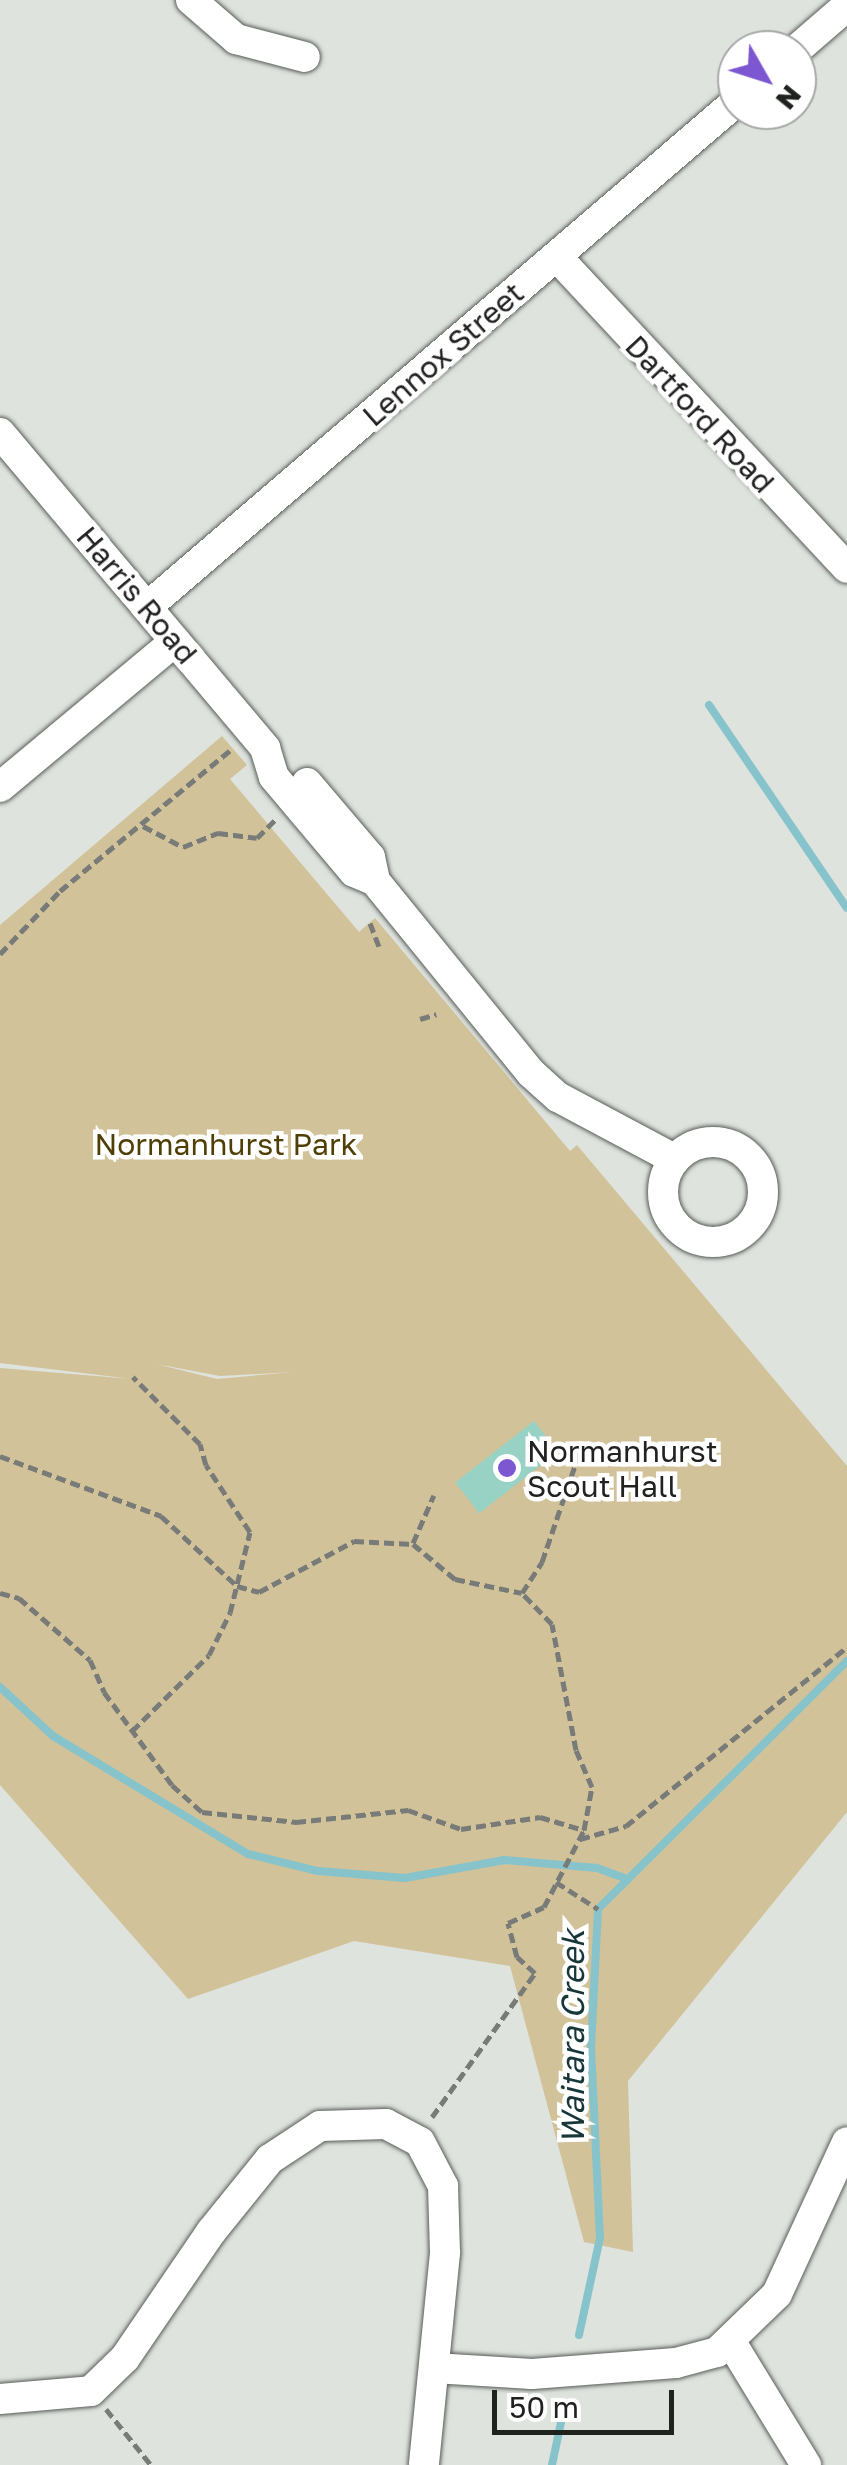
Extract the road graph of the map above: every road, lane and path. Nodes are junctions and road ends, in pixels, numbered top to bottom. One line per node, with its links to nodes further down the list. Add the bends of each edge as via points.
1 (191, 0): 4 (street, via 236,40)
2 (847, 6): 3 (street)
3 (817, 32)
4 (305, 57)
5 (717, 118): 6 (street, Lennox Street)
6 (556, 257): 8 (street, Dartford Road); 9 (street, Lennox Street)
7 (0, 432): 9 (street, Harris Road)
8 (847, 568)
9 (148, 607): 10 (street, Harris Road)
10 (175, 641): 11 (street, Harris Road); 13 (street)
11 (251, 731): 12 (street, Harris Road); 15 (path)
12 (273, 759): 14 (street, Harris Road, via 274,777); 16 (street, Harris Road, via 290,764 370,857)
13 (0, 787)
14 (293, 798): 15 (path, via 257,838 218,832 183,846); 16 (street, Harris Road, via 354,872)
15 (142, 826): 19 (path, via 60,891)
16 (375, 881): 22 (street, Harris Road, via 531,1073 558,1097)
17 (370, 923): 18 (path)
18 (380, 946)
19 (0, 954)
20 (436, 1014): 21 (path)
21 (420, 1019)
22 (662, 1153)
23 (132, 1377): 28 (path, via 200,1444 206,1465 242,1510 250,1532)
24 (581, 1448): 30 (path, via 542,1562)
25 (0, 1456): 28 (path, via 161,1516)
26 (434, 1495): 27 (path)
27 (413, 1544): 28 (path, via 354,1541 259,1592); 30 (path, via 456,1580)
28 (237, 1586): 32 (path, via 209,1655)
29 (0, 1593): 32 (path, via 20,1598 90,1660)
30 (522, 1594): 33 (path, via 552,1624 576,1750 592,1787)
31 (847, 1647): 34 (path, via 626,1826)
32 (132, 1731): 33 (path, via 172,1786 202,1812 296,1822 408,1810 461,1829 540,1817)
33 (584, 1830): 34 (path)
34 (579, 1839): 35 (path)
35 (556, 1882): 36 (path); 37 (path, via 544,1907 508,1923 517,1957 536,1973)
36 (598, 1909)
37 (428, 2123)
38 (847, 2142): 39 (street, via 777,2294)
39 (731, 2342): 40 (street, via 696,2360 640,2366 532,2374); 42 (street)
40 (434, 2368): 41 (street, via 445,2252 443,2186 420,2142 386,2124 320,2126 270,2159 210,2232 125,2358 91,2391); 45 (street)
41 (0, 2399)
42 (764, 2402): 46 (street); 47 (street)
43 (124, 2432): 44 (path)
44 (151, 2465)
45 (424, 2465)
46 (780, 2465)
47 (806, 2465)

